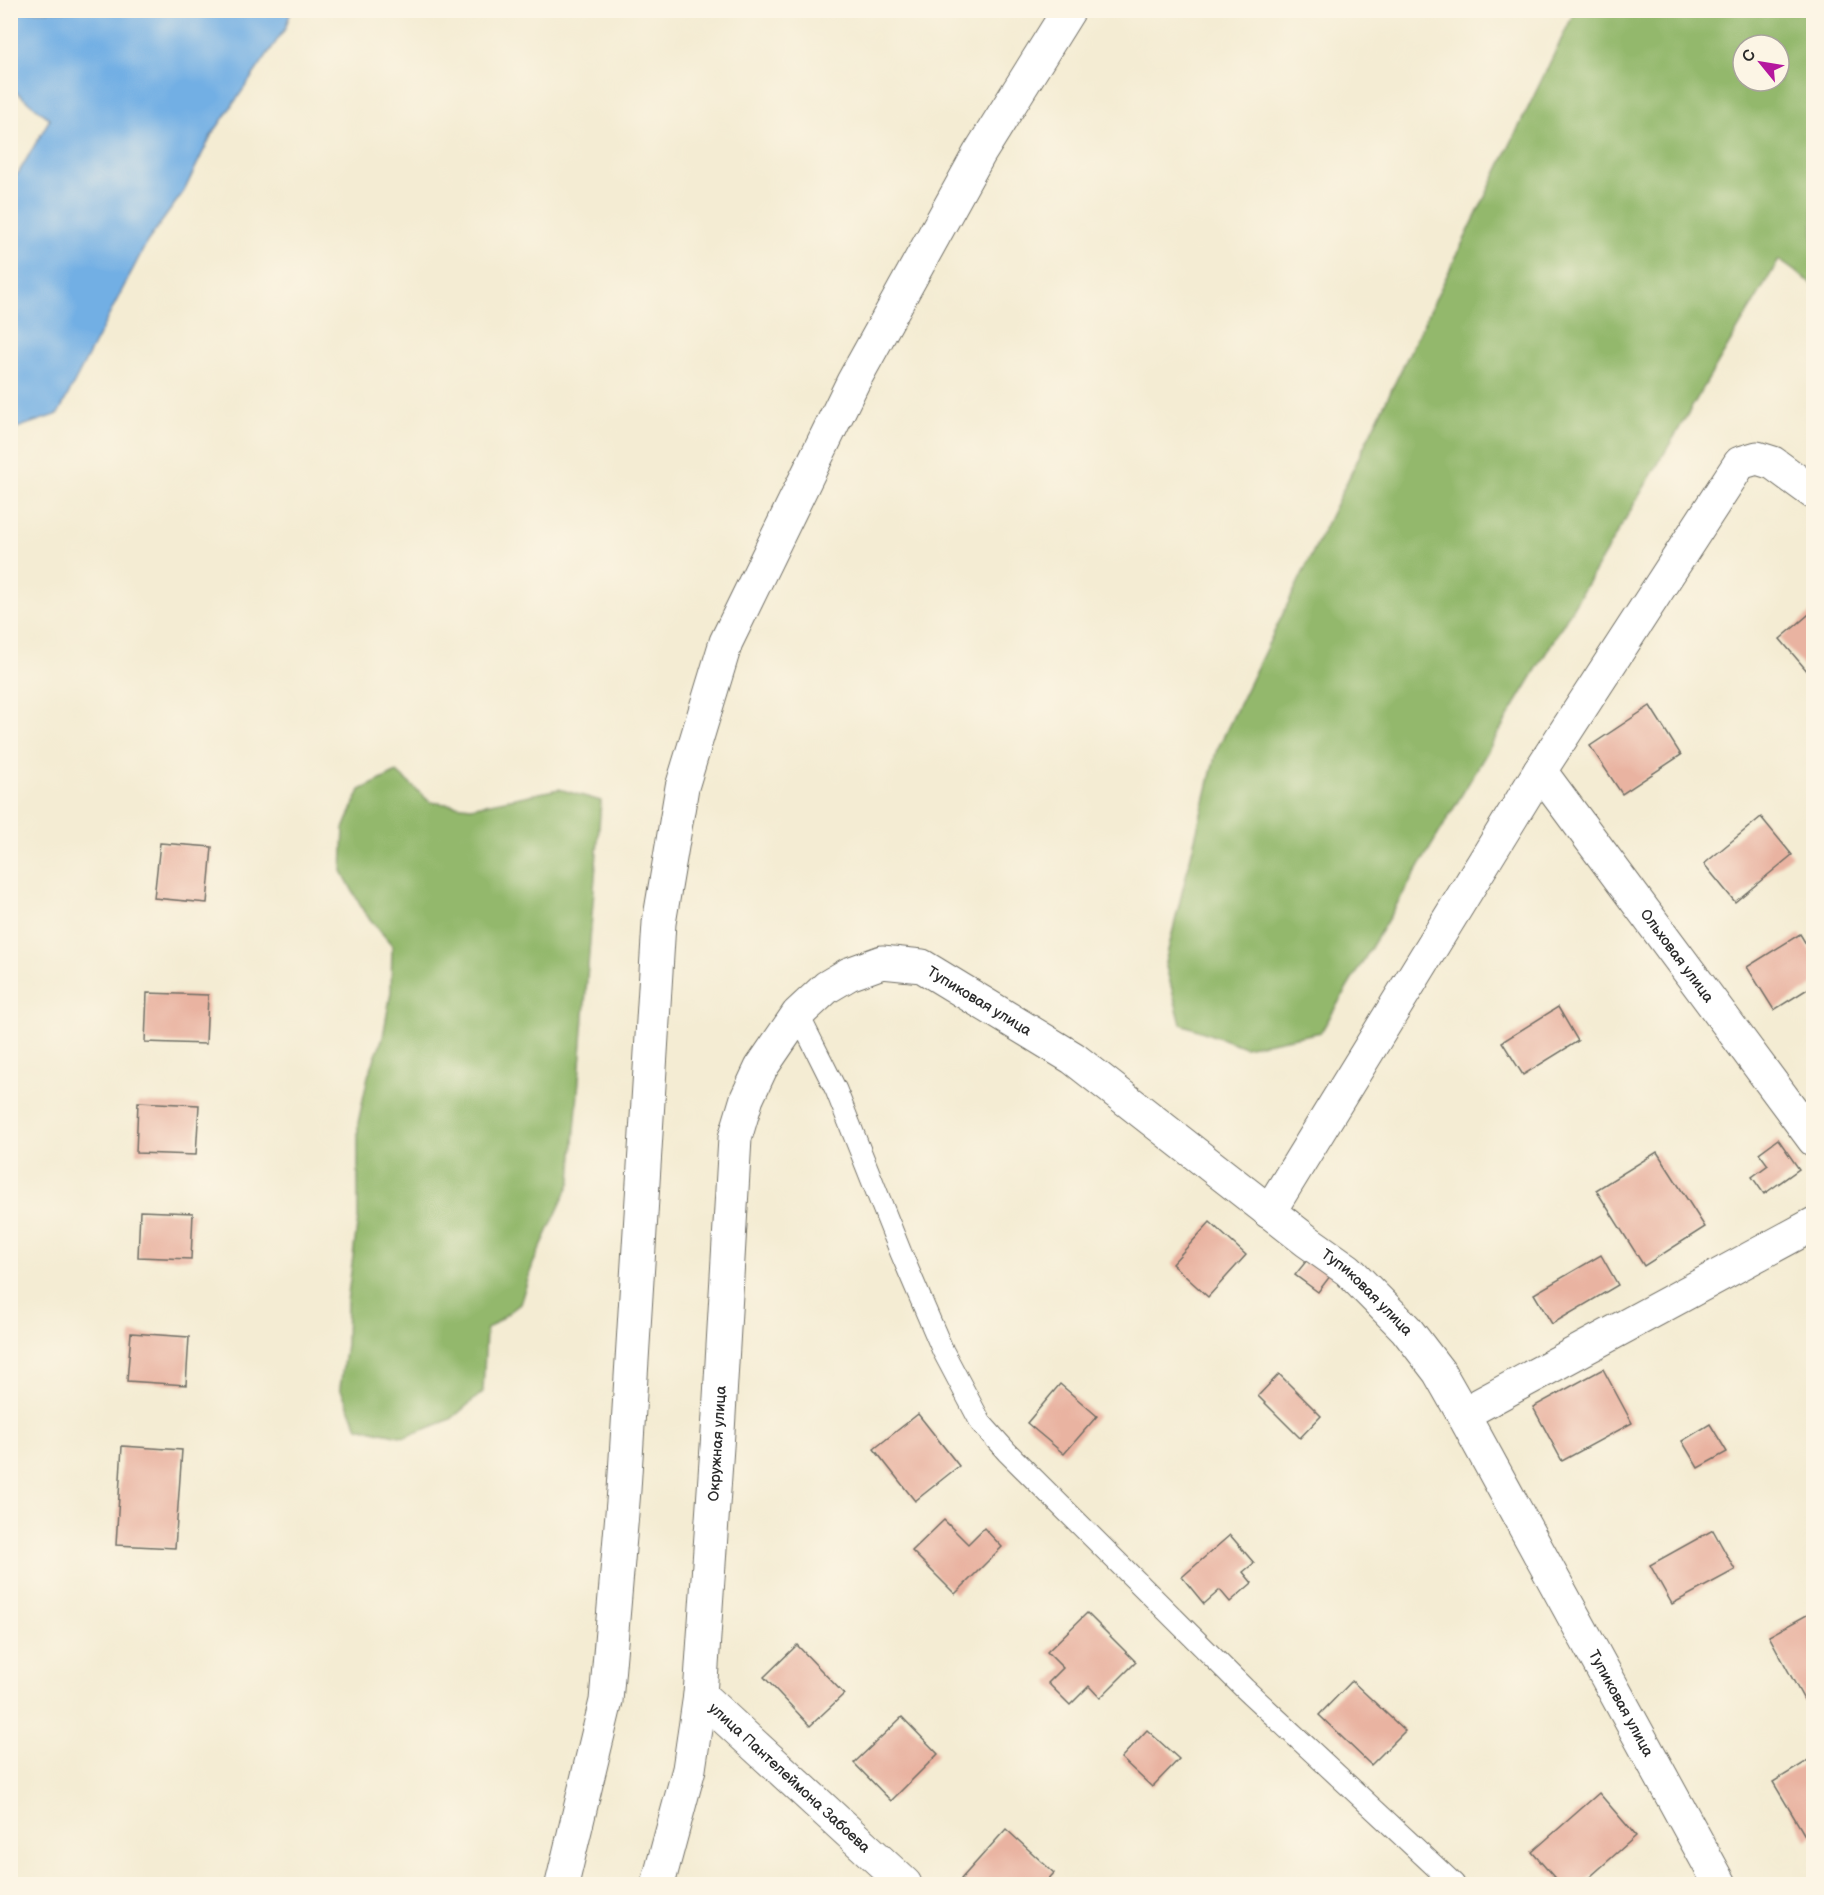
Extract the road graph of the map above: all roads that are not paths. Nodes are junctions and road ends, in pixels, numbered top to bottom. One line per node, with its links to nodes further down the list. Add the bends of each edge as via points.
1 (1069, 10): 11 (street, via 979,154 853,382 726,642 682,787 658,923 624,1490 606,1701)
2 (1814, 493): 3 (street, via 1773,463 1757,458 1740,463)
3 (1540, 771): 5 (street, Ольховая улица); 6 (street)
4 (798, 1014): 6 (street, Тупиковая улица, via 827,987 849,974 882,962 922,966 1073,1058); 9 (street, Окружная улица, via 761,1068 735,1138); 14 (lane, via 836,1090 943,1351 981,1423 1245,1689)
5 (1814, 1140)
6 (1269, 1212): 8 (street, Тупиковая улица, via 1348,1270 1372,1293 1439,1372)
7 (1814, 1224): 8 (street)
8 (1463, 1414): 10 (street, Тупиковая улица)
9 (700, 1695): 12 (street, Окружная улица, via 689,1769); 13 (street, улица Пантелеймона Забоева)
10 (1718, 1883)
11 (562, 1884)
12 (658, 1884)
13 (905, 1884)
14 (1454, 1884)

